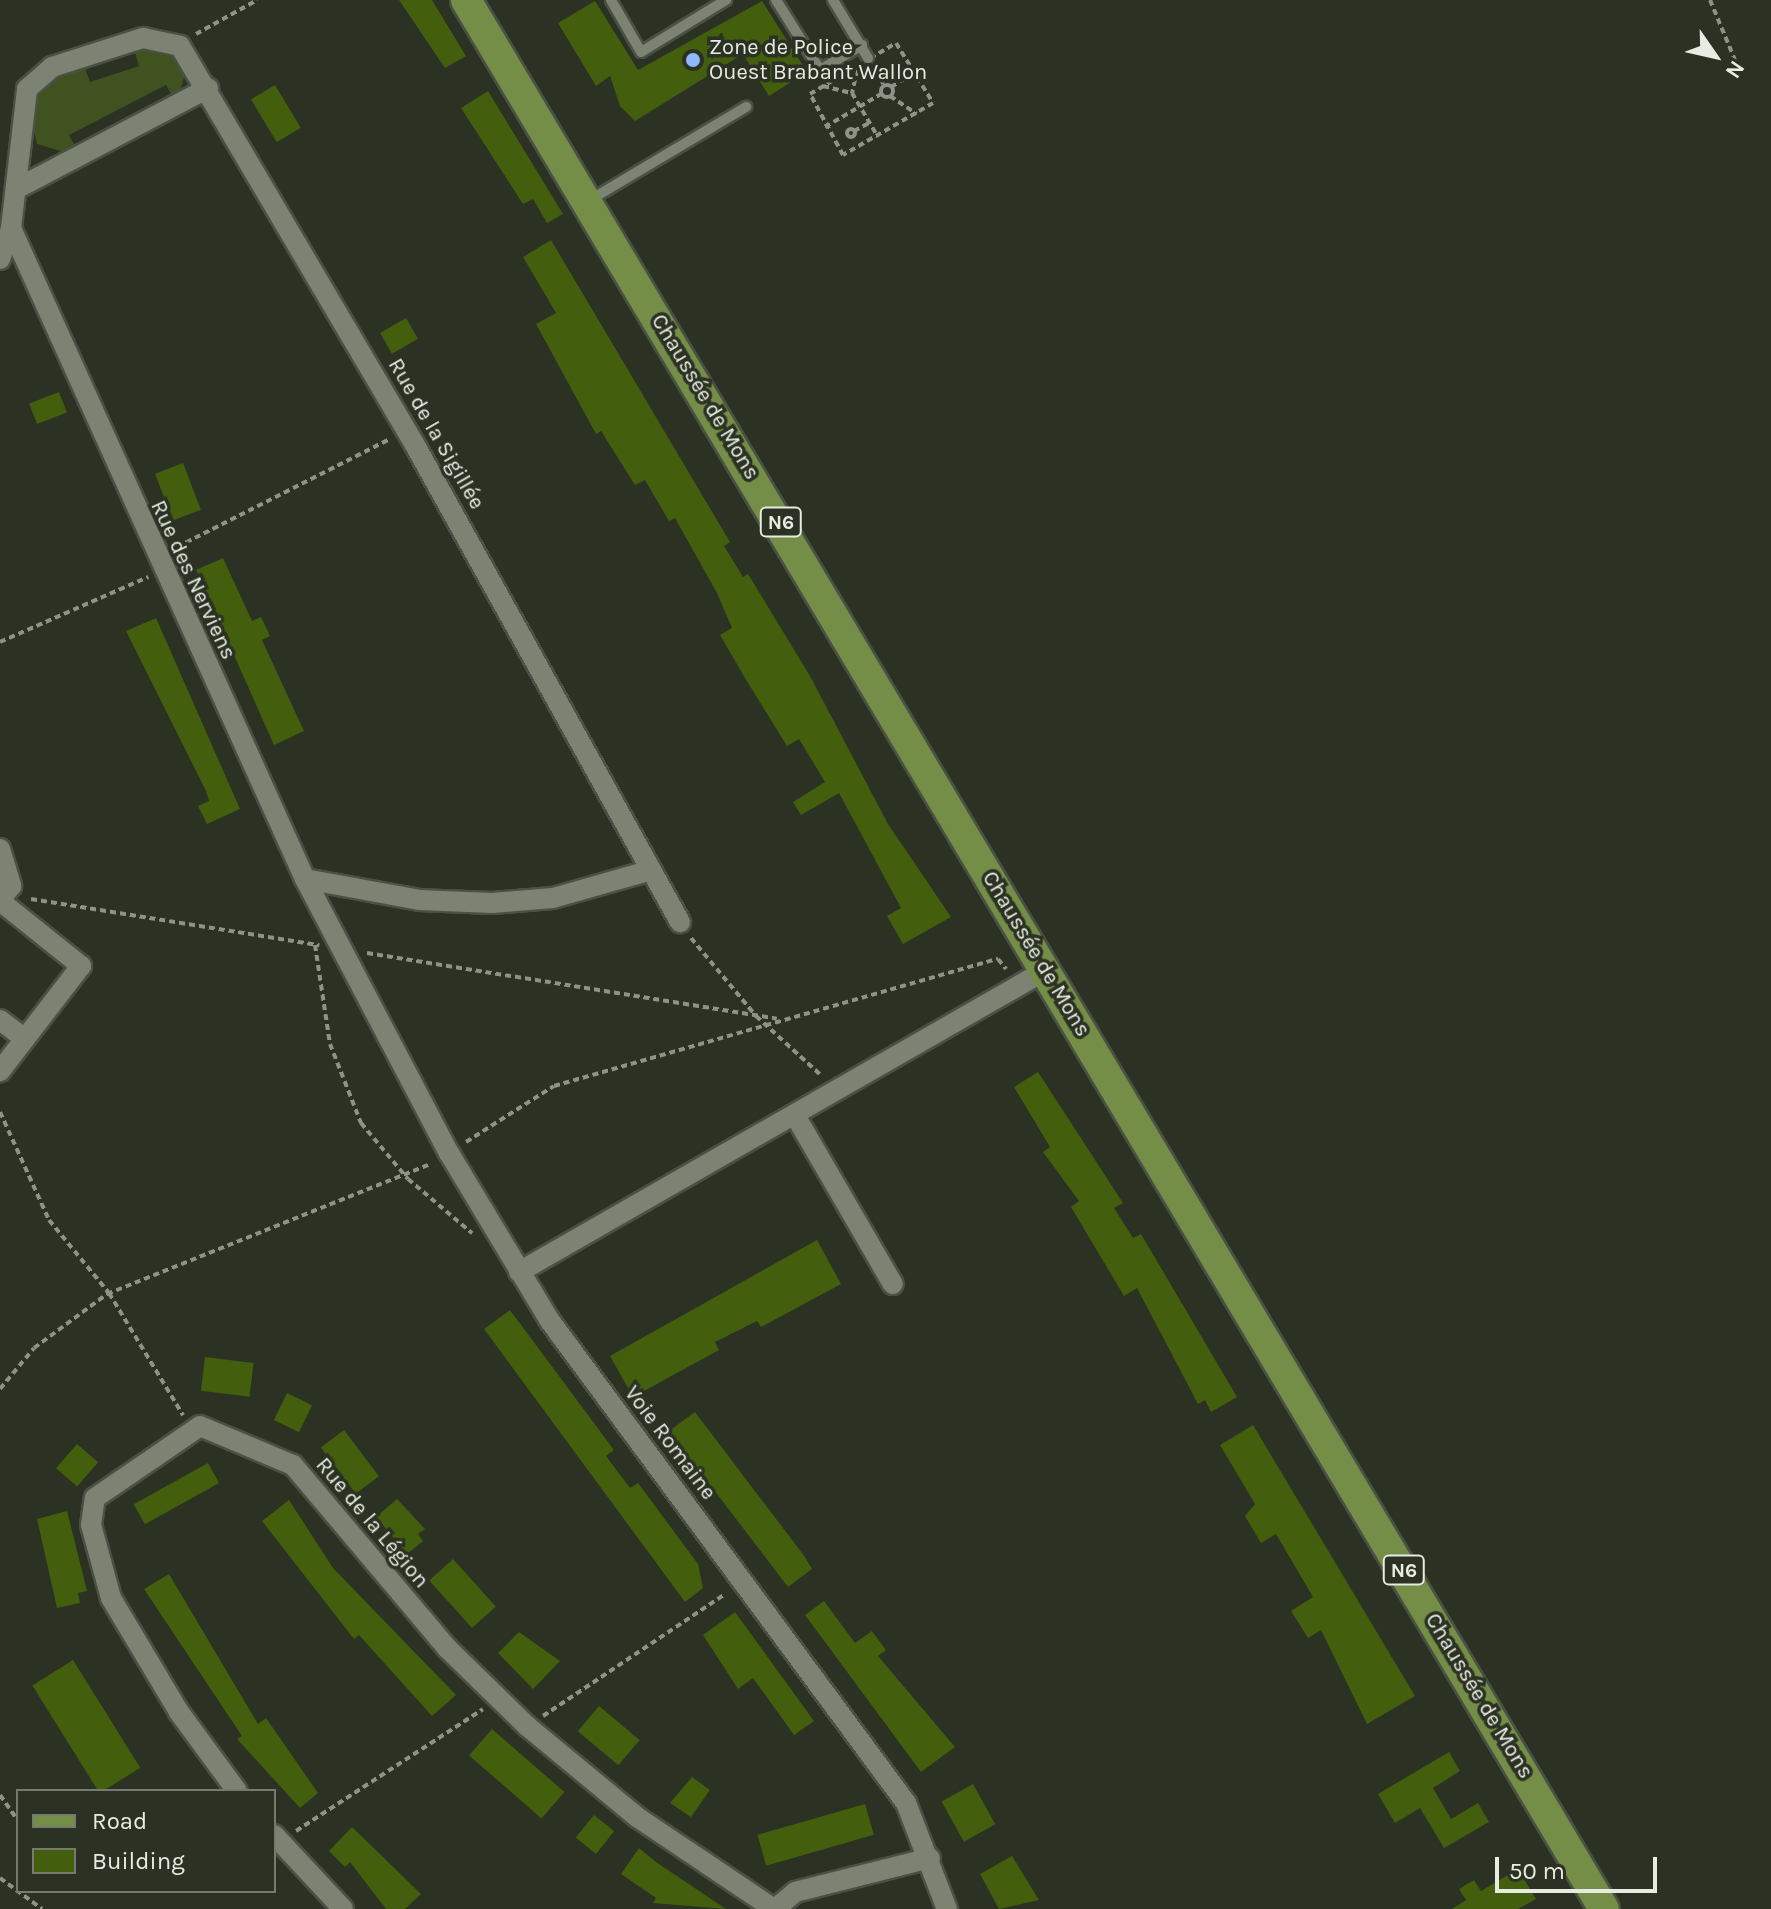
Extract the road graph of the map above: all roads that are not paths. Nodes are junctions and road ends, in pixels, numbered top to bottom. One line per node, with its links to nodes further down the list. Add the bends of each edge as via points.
1 (466, 0): 11 (main road, Chaussée de Mons / N6)
2 (611, 0): 3 (lane, via 641,52)
3 (726, 0)
4 (776, 0): 6 (lane, via 820,70)
5 (833, 0): 6 (lane)
6 (862, 45): 7 (lane)
7 (863, 61)
8 (208, 88): 10 (street); 10 (street, Rue de la Sigillée, via 170,42 41,73 21,104); 15 (street, Rue de la Sigillée, via 407,431)
9 (746, 107): 11 (lane)
10 (16, 189): 12 (street)
11 (589, 201): 19 (main road, Chaussée de Mons / N6)
12 (11, 228): 13 (street); 16 (street, Rue des Nerviens, via 158,565)
13 (0, 259)
14 (0, 849): 17 (street, via 11,886)
15 (651, 870): 16 (street, via 553,898 492,903 419,900); 18 (street, Rue de la Sigillée)
16 (305, 879): 24 (street, Rue des Nerviens)
17 (1, 898): 21 (street, via 81,966)
18 (680, 922)
19 (1046, 970): 23 (street); 33 (main road, Chaussée de Mons / N6)
20 (0, 1020): 21 (street)
21 (25, 1039): 22 (street)
22 (0, 1071)
23 (796, 1117): 25 (street); 26 (street)
24 (449, 1153): 25 (street, Voie Romaine)
25 (519, 1272): 29 (street, Voie Romaine, via 906,1803)
26 (893, 1284)
27 (236, 1789): 31 (street, Rue de la Légion, via 179,1712 111,1598 91,1525 95,1498 192,1431 218,1428 293,1465 374,1567 527,1726 637,1817)
28 (277, 1838): 30 (street)
29 (930, 1858): 31 (street, Rue de la Légion, via 795,1892); 32 (street, Voie Romaine)
30 (343, 1909)
31 (774, 1909)
32 (947, 1909)
33 (1604, 1909)

